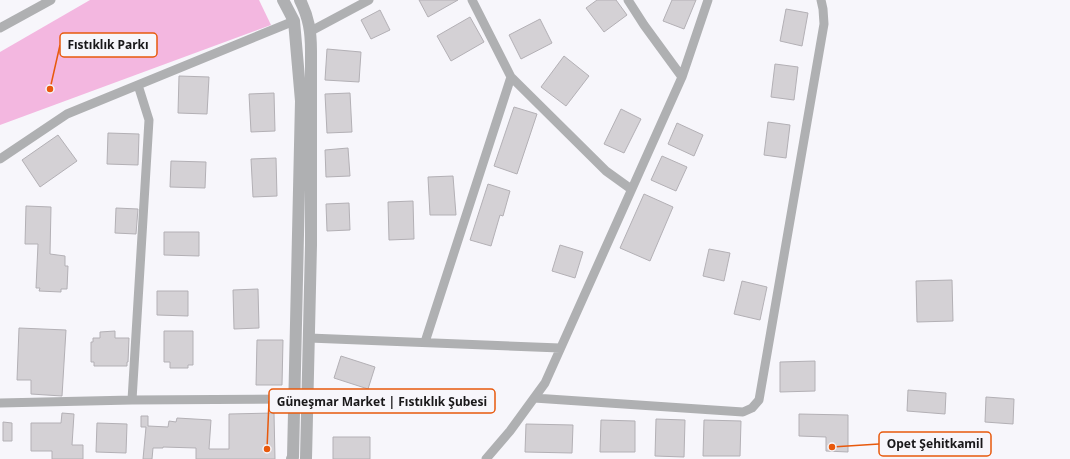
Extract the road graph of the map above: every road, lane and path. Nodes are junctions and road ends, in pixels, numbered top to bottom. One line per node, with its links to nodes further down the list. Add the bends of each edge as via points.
1 (52, 0): 10 (street)
2 (283, 0): 9 (street)
3 (300, 0): 11 (street)
4 (369, 0): 11 (street)
5 (472, 0): 12 (street)
6 (628, 0): 13 (street)
7 (708, 0): 13 (street)
8 (821, 0): 20 (street, via 824,24 759,400 752,408 743,412)
9 (294, 21): 14 (street); 22 (street, via 301,101)
10 (0, 28)
11 (311, 31): 17 (street)
12 (511, 77): 16 (street, via 606,171); 18 (street)
13 (682, 77): 16 (street)
14 (138, 85): 15 (street, via 67,114); 21 (street, via 149,120)
15 (0, 159)
16 (631, 189): 19 (street)
17 (309, 338): 18 (street); 25 (street)
18 (425, 342): 19 (street)
19 (560, 348): 20 (street, via 545,383)
20 (534, 398): 26 (street)
21 (132, 400): 22 (street); 23 (street)
22 (295, 400): 24 (street)
23 (0, 403)
24 (292, 459)
25 (306, 459)
26 (486, 459)

